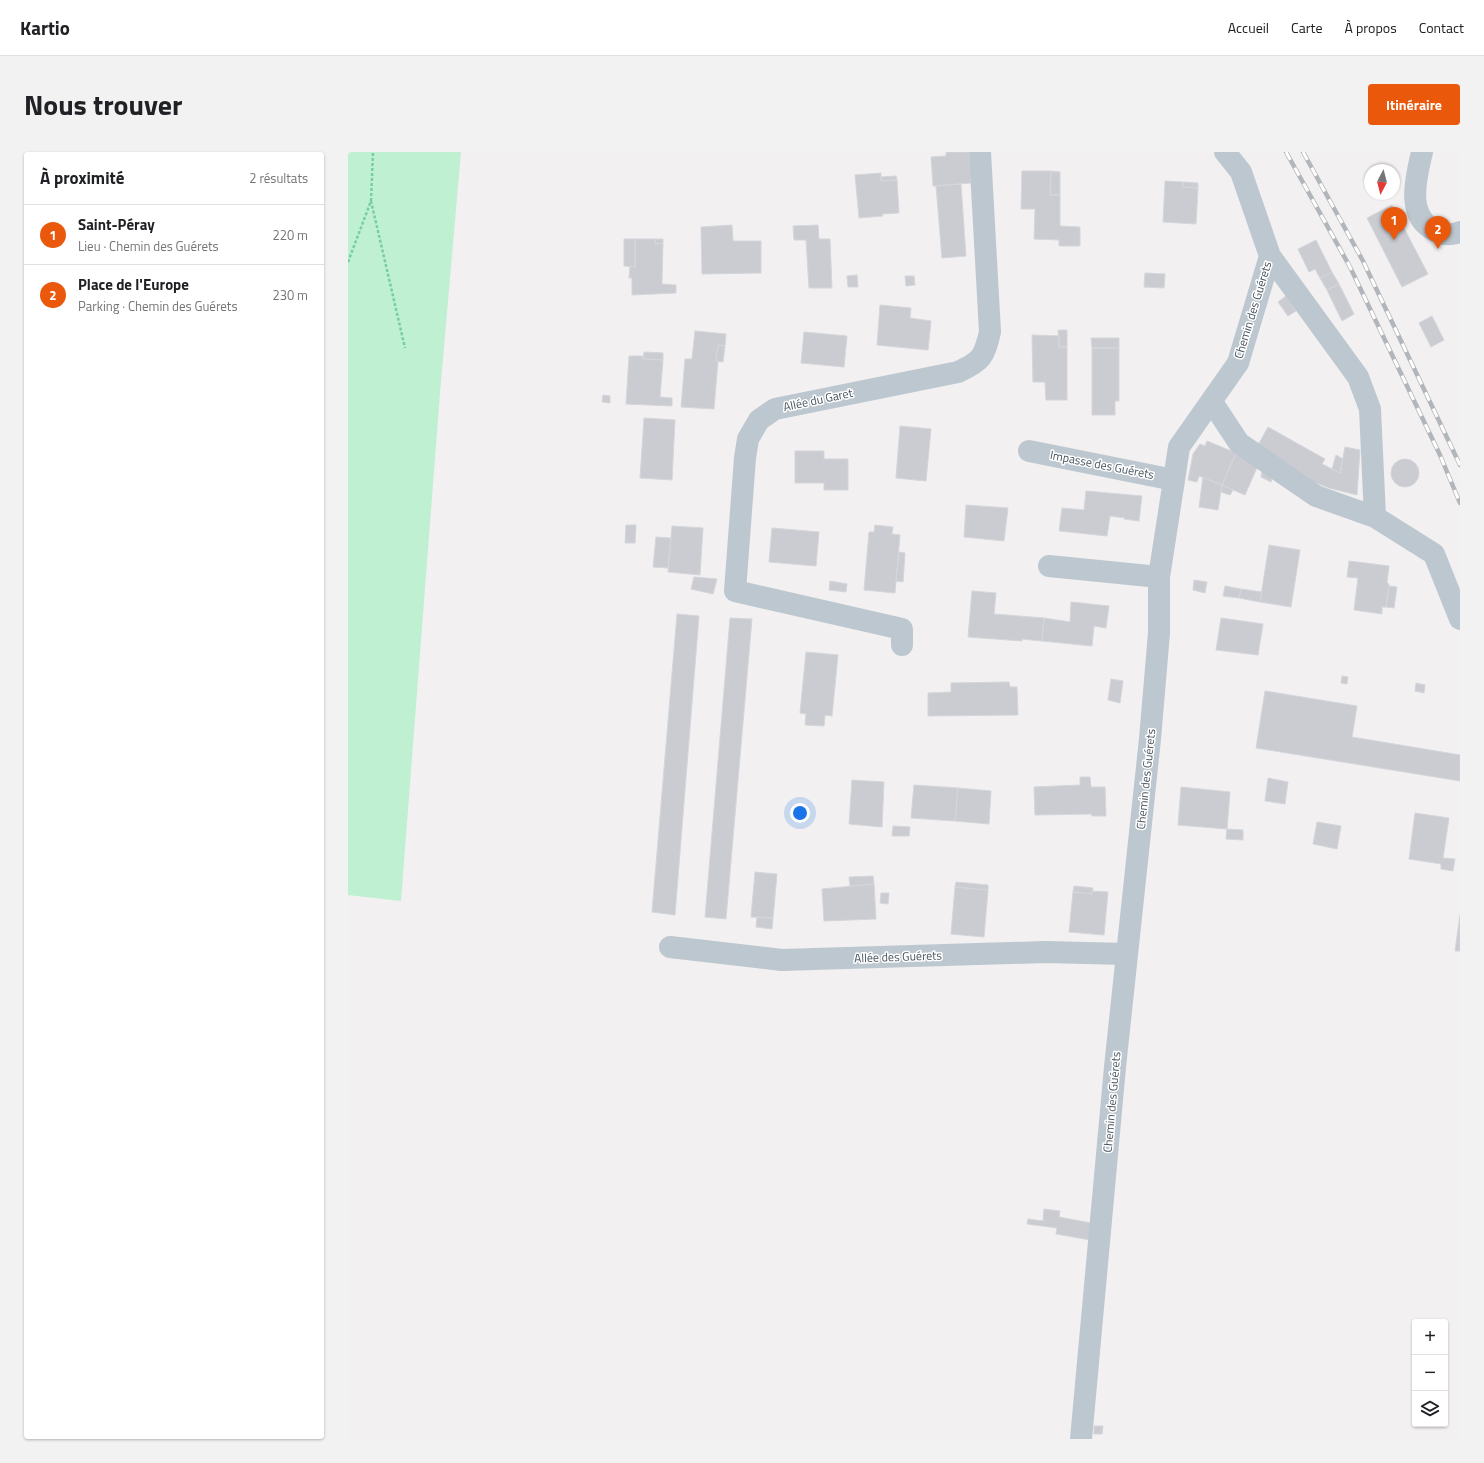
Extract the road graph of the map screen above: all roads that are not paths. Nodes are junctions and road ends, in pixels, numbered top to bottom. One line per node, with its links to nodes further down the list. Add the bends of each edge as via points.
1 (980, 152): 13 (street, Allée du Garet, via 990,332 985,352 972,365 958,372 775,409 759,420 748,439 736,591 902,629)
2 (1225, 152): 5 (street, Chemin des Guérets, via 1241,172)
3 (1422, 152): 4 (street, via 1415,183 1415,200 1420,216 1429,228 1442,234)
4 (1460, 232)
5 (1270, 256): 6 (street, Chemin des Guérets, via 1238,363); 9 (street, via 1358,377 1370,409)
6 (1212, 402): 8 (street, Chemin des Guérets, via 1180,447); 9 (street, via 1239,443 1316,496)
7 (1029, 450): 8 (street, Impasse des Guérets)
8 (1174, 480): 11 (street, Chemin des Guérets)
9 (1375, 517): 12 (street, via 1434,554)
10 (1049, 566): 11 (street)
11 (1159, 577): 15 (street, Chemin des Guérets, via 1159,634 1151,731)
12 (1460, 619)
13 (902, 645)
14 (670, 947): 15 (street, Allée des Guérets, via 782,960 1045,952)
15 (1127, 954): 16 (street, Chemin des Guérets)
16 (1081, 1439)

